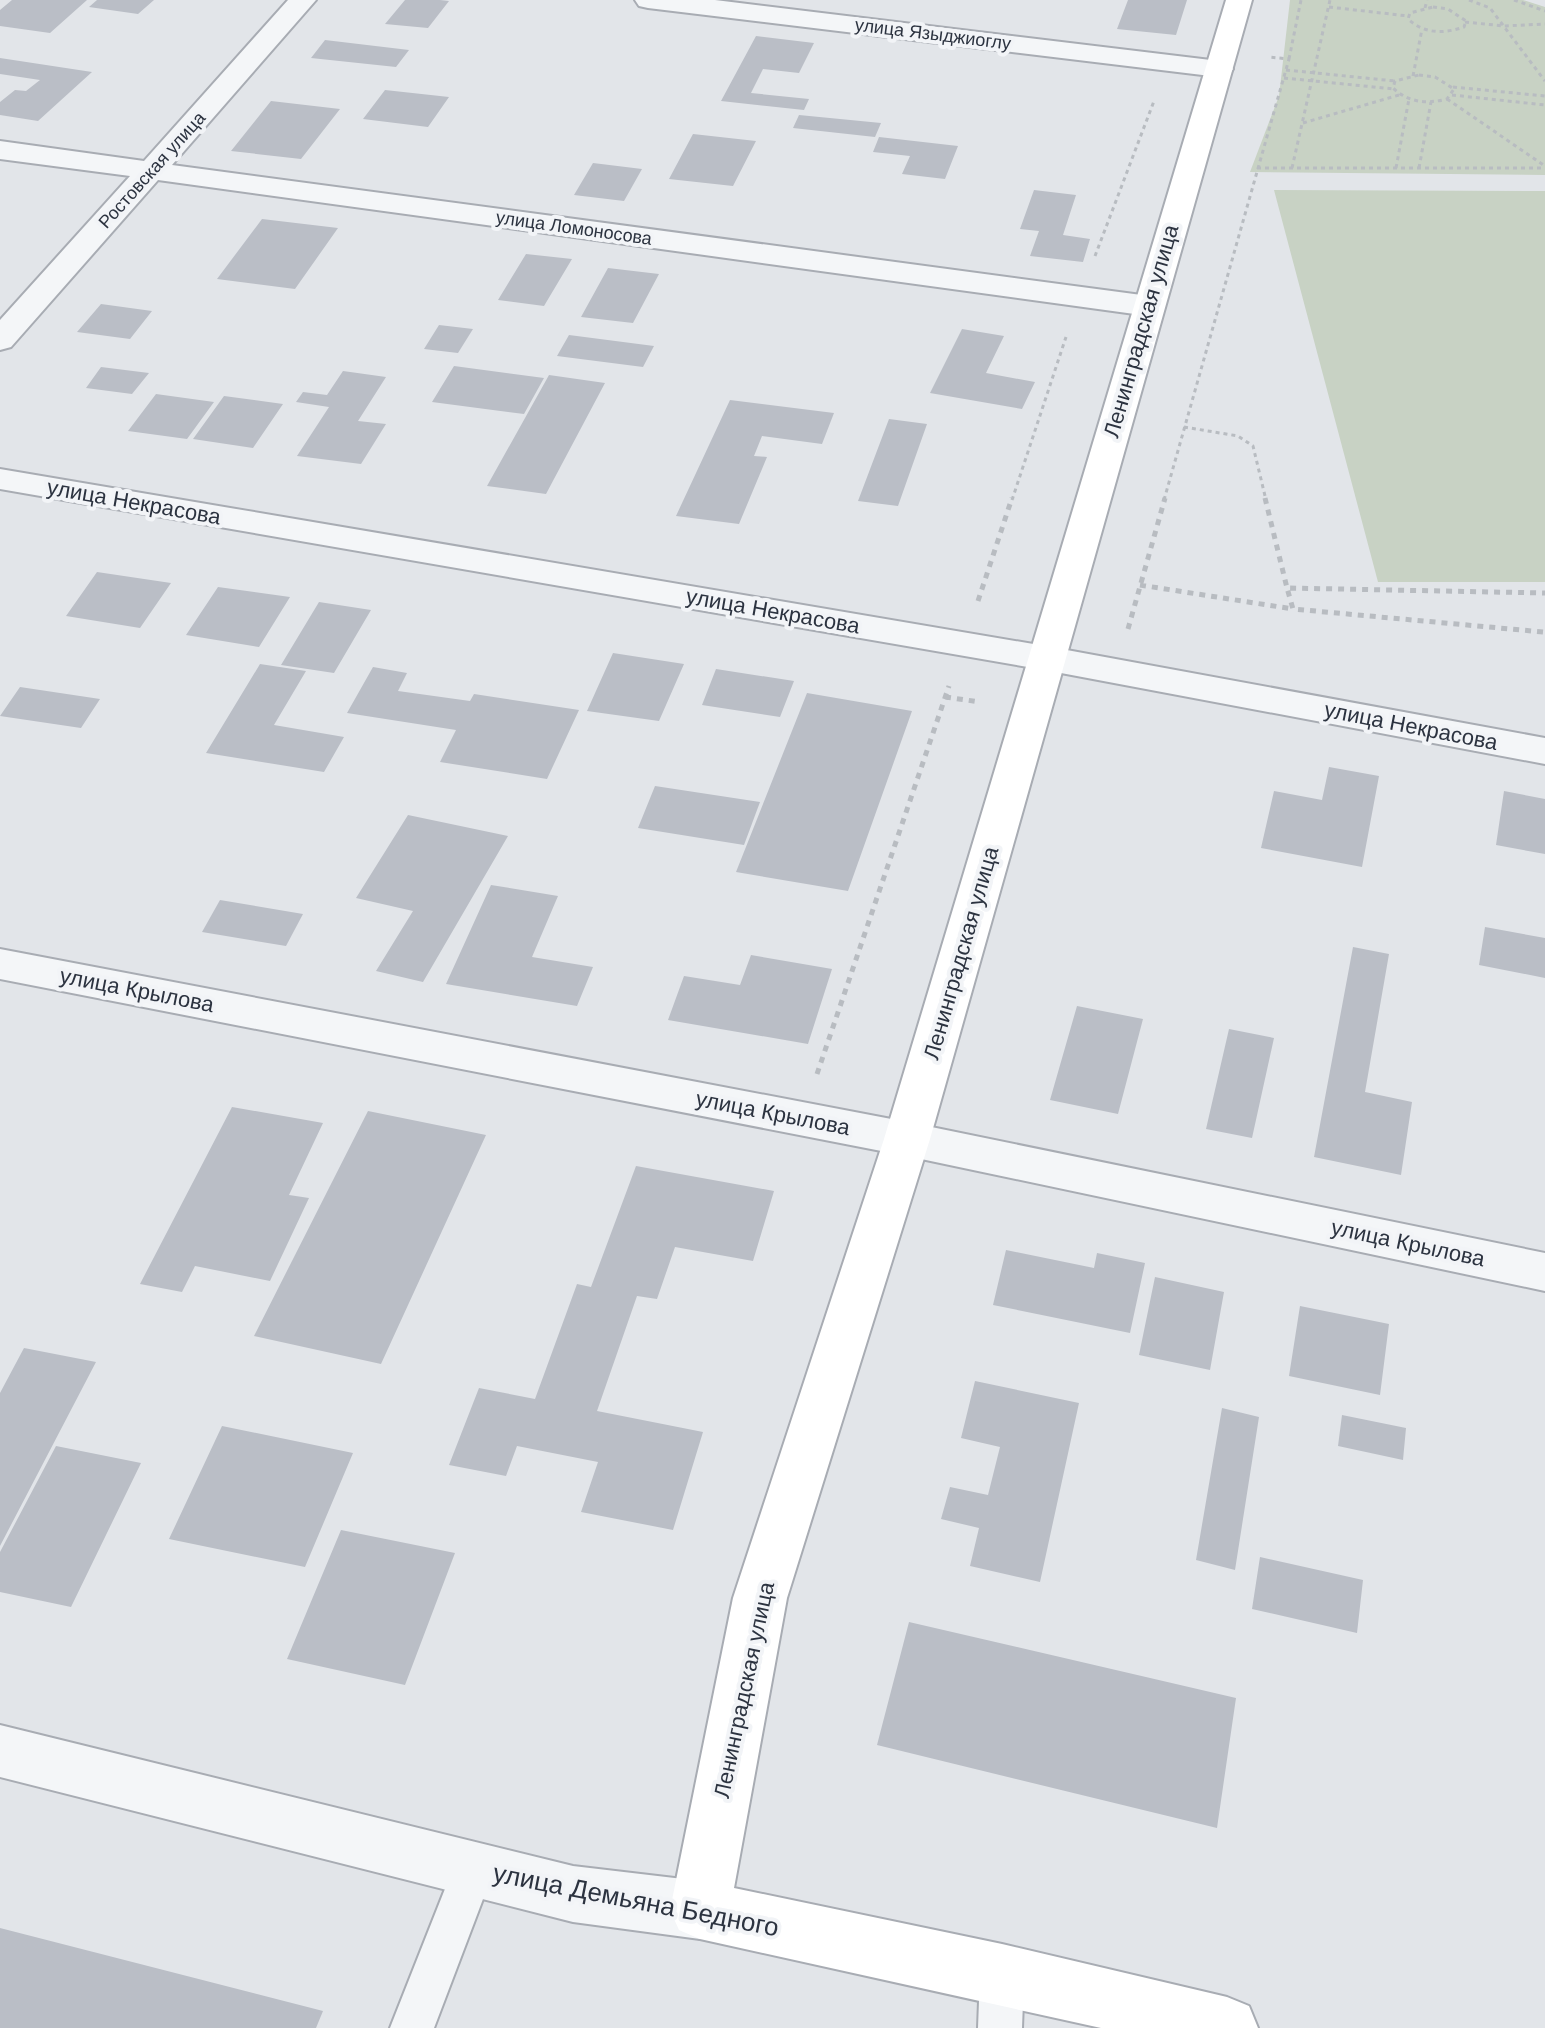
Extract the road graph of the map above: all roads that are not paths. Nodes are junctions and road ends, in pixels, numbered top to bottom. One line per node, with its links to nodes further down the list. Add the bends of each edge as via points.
1 (303, 0): 6 (street, Ростовская улица)
2 (648, 0): 4 (street, улица Языджиоглу, via 1167,63)
3 (1239, 0): 4 (main road, Ленинградская улица)
4 (1221, 60): 7 (main road, Ленинградская улица)
5 (0, 150): 6 (street, улица Ломоносова)
6 (151, 170): 7 (street, улица Ломоносова); 8 (street, Ростовская улица)
7 (1149, 306): 10 (main road, Ленинградская улица)
8 (0, 340)
9 (0, 479): 10 (street, улица Некрасова)
10 (1045, 658): 11 (street, улица Некрасова); 13 (main road, Ленинградская улица)
11 (1545, 751)
12 (0, 964): 13 (street, улица Крылова)
13 (907, 1139): 14 (street, улица Крылова); 17 (main road, Ленинградская улица, via 760,1598)
14 (1545, 1272)
15 (0, 1751): 16 (street, улица Демьяна Бедного)
16 (473, 1870): 17 (street, улица Демьяна Бедного, via 573,1894); 19 (lane)
17 (700, 1910): 18 (main road, улица Демьяна Бедного)
18 (1001, 2001): 20 (main road, улица Демьяна Бедного)
19 (412, 2028)
20 (1227, 2028)

